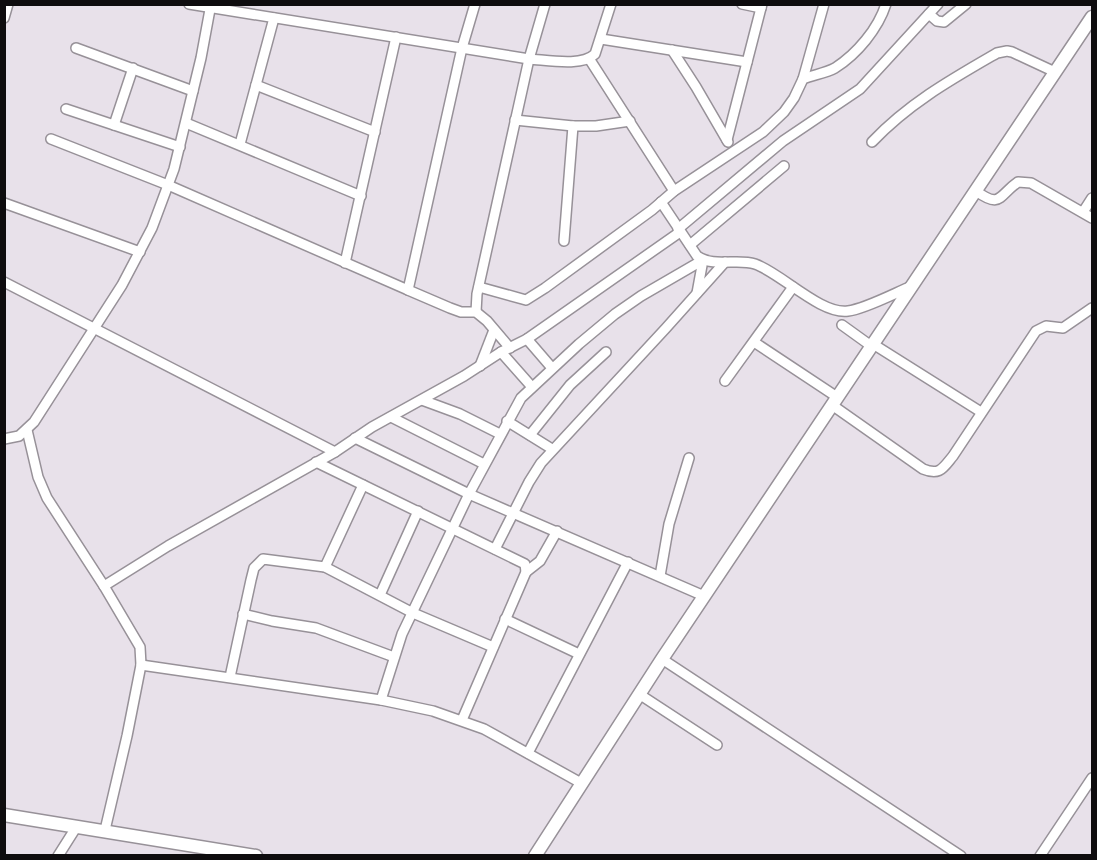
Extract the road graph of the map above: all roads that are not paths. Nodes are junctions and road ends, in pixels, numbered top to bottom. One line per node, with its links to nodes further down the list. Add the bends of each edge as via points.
1 (8, 4): 15 (street)
2 (189, 4): 11 (street)
3 (475, 4): 20 (street)
4 (545, 4): 22 (street)
5 (612, 4): 18 (street)
6 (742, 4): 12 (street)
7 (824, 4): 27 (street)
8 (886, 4): 27 (street, via 872,34 837,67)
9 (938, 4): 13 (street)
10 (966, 4): 13 (street, via 944,22)
11 (211, 6): 16 (street); 29 (street)
12 (762, 6): 24 (street)
13 (929, 14): 53 (street, via 860,89 774,147)
14 (1092, 17): 26 (street)
15 (4, 18)
16 (274, 18): 17 (street); 28 (street)
17 (396, 37): 20 (street); 36 (street)
18 (600, 39): 21 (street); 23 (street)
19 (76, 48): 25 (street)
20 (462, 48): 22 (street); 64 (street)
21 (672, 50): 24 (street); 38 (street)
22 (529, 59): 23 (street); 31 (street)
23 (590, 60): 32 (street)
24 (747, 62): 38 (street)
25 (133, 69): 29 (street); 34 (street)
26 (1056, 72): 39 (street, via 1003,51 936,88 892,120); 46 (street)
27 (803, 79): 42 (street, via 778,119)
28 (256, 85): 36 (street); 40 (street)
29 (194, 90): 33 (street)
30 (66, 109): 34 (street)
31 (515, 120): 35 (street); 62 (street)
32 (630, 121): 35 (street); 45 (street)
33 (186, 123): 40 (street); 41 (street)
34 (114, 125): 41 (street)
35 (573, 126): 54 (street)
36 (375, 132): 47 (street)
37 (51, 139): 44 (street)
38 (727, 140): 42 (street)
39 (872, 141)
40 (240, 144): 47 (street)
41 (180, 147): 44 (street)
42 (733, 152): 45 (street)
43 (784, 166): 55 (street)
44 (168, 185): 56 (street); 59 (street)
45 (674, 191): 49 (street)
46 (975, 191): 51 (street, via 993,201 1018,182 1031,183); 61 (street)
47 (361, 196): 59 (street)
48 (1092, 198): 51 (street)
49 (661, 202): 53 (street); 62 (street, via 531,298 519,300)
50 (4, 203): 56 (street)
51 (1083, 212): 52 (street)
52 (1092, 218)
53 (679, 230): 55 (street); 71 (street)
54 (564, 241)
55 (690, 245): 57 (street)
56 (140, 252): 69 (street)
57 (703, 260): 58 (street); 65 (street); 77 (street, via 640,296)
58 (725, 262): 63 (street, via 755,264); 65 (street)
59 (345, 263): 64 (street)
60 (4, 282): 69 (street)
61 (912, 286): 63 (street, via 845,312); 73 (street)
62 (478, 287): 67 (street)
63 (793, 287): 72 (street)
64 (408, 290): 67 (street, via 461,312)
65 (697, 293): 90 (street)
66 (1092, 308): 82 (street, via 1063,328 1046,326 1035,331)
67 (476, 312): 70 (street)
68 (842, 325): 73 (street)
69 (95, 328): 85 (street); 91 (street)
70 (494, 330): 74 (street); 76 (street)
71 (527, 339): 74 (street); 77 (street)
72 (754, 342): 78 (street); 81 (street)
73 (873, 344): 81 (street); 82 (street)
74 (506, 350): 76 (street); 79 (street)
75 (606, 352): 87 (street, via 570,385)
76 (480, 366): 80 (street)
77 (552, 368): 79 (street)
78 (725, 381)
79 (532, 387): 84 (street)
80 (422, 400): 83 (street); 86 (street)
81 (834, 401): 82 (street, via 923,469 934,473 944,467); 108 (street)
82 (981, 412)
83 (391, 417): 88 (street); 94 (street)
84 (507, 421): 86 (street); 87 (street)
85 (27, 430): 89 (street); 106 (street, via 46,498)
86 (500, 434): 94 (street)
87 (530, 435): 90 (street)
88 (355, 438): 91 (street); 96 (street)
89 (4, 439)
90 (552, 450): 98 (street)
91 (334, 452): 93 (street)
92 (689, 458): 105 (street, via 669,524)
93 (316, 462): 95 (street); 106 (street)
94 (484, 464): 96 (street)
95 (363, 485): 97 (street); 103 (street)
96 (468, 494): 98 (street); 99 (street)
97 (418, 511): 99 (street); 107 (street)
98 (513, 513): 100 (street); 101 (street)
99 (452, 528): 101 (street); 109 (street)
100 (557, 531): 102 (street); 104 (street, via 540,561)
101 (495, 549): 104 (street, via 525,564)
102 (628, 562): 105 (street); 113 (street)
103 (325, 567): 107 (street); 110 (street, via 263,559 254,568)
104 (526, 572): 111 (street)
105 (660, 576): 108 (street)
106 (104, 586): 116 (street, via 140,647)
107 (380, 595): 109 (street)
108 (704, 596): 115 (street)
109 (413, 613): 112 (street); 114 (street)
110 (243, 614): 114 (street, via 316,628); 117 (street)
111 (505, 620): 112 (street); 113 (street)
112 (493, 647): 120 (street)
113 (579, 654): 122 (street)
114 (394, 657): 119 (street)
115 (662, 659): 118 (street); 131 (street)
116 (141, 665): 117 (street); 127 (street)
117 (230, 677): 119 (street)
118 (639, 694): 121 (street); 124 (street)
119 (381, 700): 120 (street)
120 (462, 720): 122 (street)
121 (717, 745)
122 (528, 753): 124 (street)
123 (1092, 778): 132 (street)
124 (581, 783): 130 (street)
125 (4, 815): 126 (street)
126 (77, 826): 127 (street); 128 (street)
127 (105, 830): 129 (street)
128 (58, 855)
129 (256, 855)
130 (535, 855)
131 (961, 855)
132 (1040, 855)

